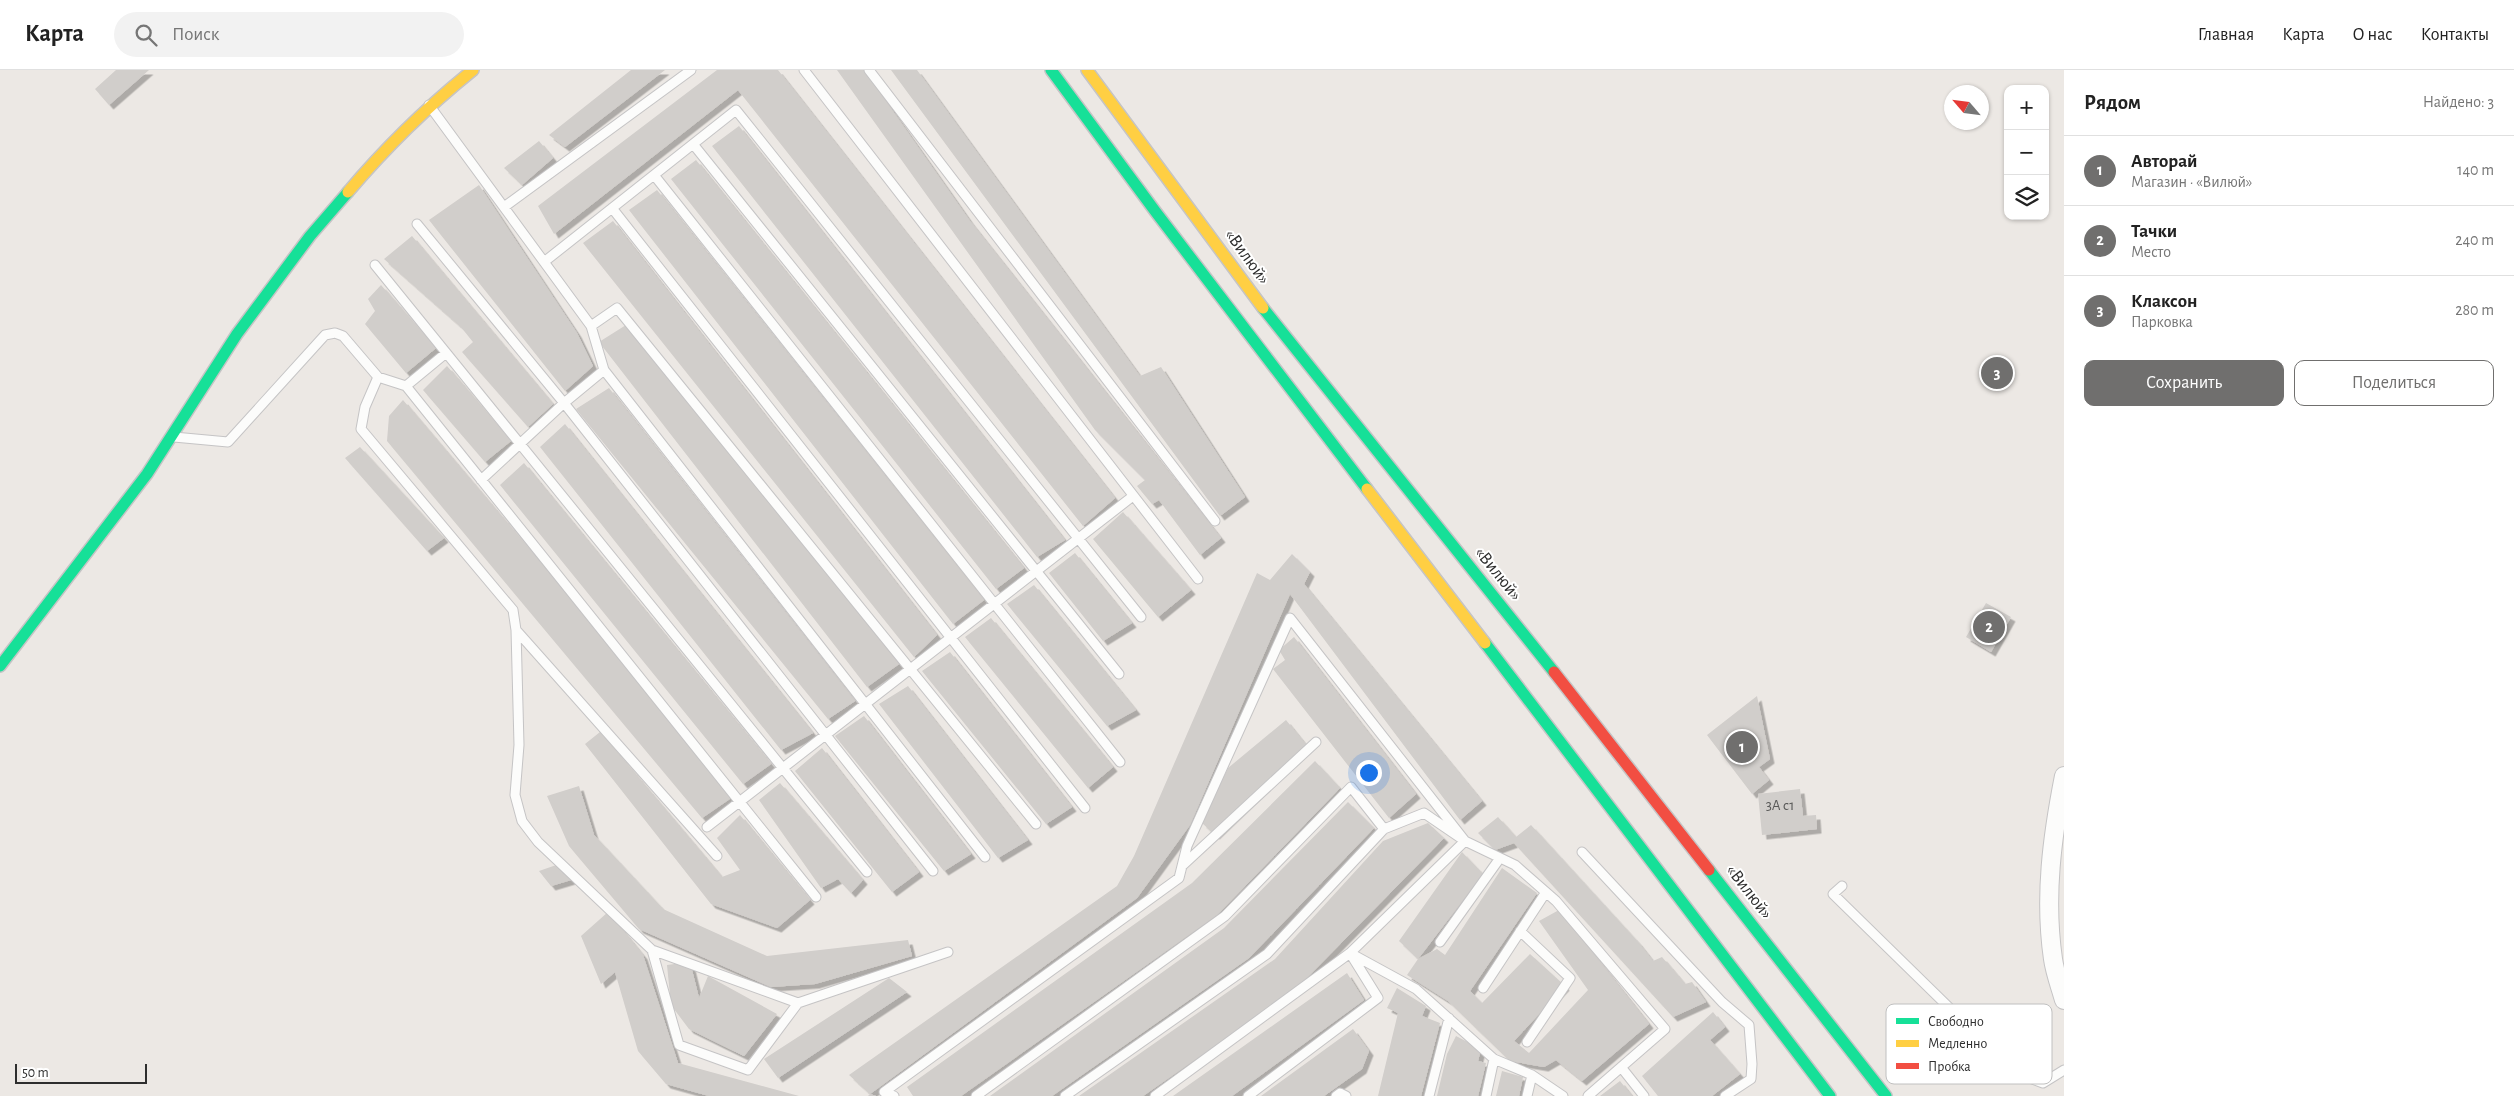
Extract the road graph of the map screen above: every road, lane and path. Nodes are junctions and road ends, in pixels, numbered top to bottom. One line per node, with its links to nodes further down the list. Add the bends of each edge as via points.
1 (473, 70): 7 (main road)
2 (690, 70): 10 (lane)
3 (804, 70): 24 (lane)
4 (870, 70): 25 (lane)
5 (1051, 70): 68 (main road)
6 (1087, 70): 90 (main road, «Вилюй», via 1265,311 1584,710)
7 (429, 105): 10 (lane); 21 (main road, via 371,164 310,236 237,334)
8 (693, 144): 9 (lane); 26 (lane, via 736,110); 27 (lane)
9 (654, 174): 11 (lane); 29 (lane)
10 (504, 207): 13 (lane)
11 (612, 208): 13 (lane); 32 (lane)
12 (417, 224): 20 (lane)
13 (544, 262): 15 (lane)
14 (374, 265): 16 (lane)
15 (591, 326): 17 (lane); 34 (lane, via 617,308)
16 (446, 353): 19 (lane); 22 (lane)
17 (604, 370): 20 (lane); 36 (lane)
18 (378, 377): 19 (lane); 21 (lane, via 343,336 325,335 228,442); 31 (lane, via 365,407 361,428 513,610)
19 (406, 386): 23 (lane)
20 (564, 403): 22 (lane); 37 (lane)
21 (171, 437): 33 (main road, via 147,474)
22 (520, 444): 23 (lane); 40 (lane)
23 (481, 480): 42 (lane)
24 (1133, 496): 26 (lane); 28 (lane)
25 (1215, 521)
26 (1078, 538): 27 (lane); 30 (lane)
27 (1036, 571): 29 (lane); 35 (lane)
28 (1198, 579)
29 (994, 604): 32 (lane); 39 (lane)
30 (1141, 617)
31 (516, 630): 49 (lane); 60 (lane, via 519,745 514,795 522,821 538,842)
32 (951, 637): 34 (lane); 43 (lane)
33 (0, 666)
34 (910, 669): 36 (lane); 44 (lane)
35 (1119, 674)
36 (865, 704): 37 (lane); 50 (lane)
37 (826, 734): 40 (lane); 53 (lane)
38 (1316, 742): 52 (lane)
39 (1120, 762)
40 (783, 768): 42 (lane); 54 (lane)
41 (2064, 776): 64 (street, via 2052,833 2048,902 2053,960)
42 (739, 802): 45 (lane); 57 (lane)
43 (1085, 808)
44 (1036, 824)
45 (707, 827)
46 (1384, 830): 47 (lane, via 1424,812); 77 (lane, via 1351,787 1225,916); 78 (lane, via 1266,954)
47 (1465, 841): 51 (lane); 52 (lane, via 1290,618 1187,846); 62 (lane)
48 (1582, 852): 68 (lane, via 1722,1002)
49 (717, 856)
50 (985, 857)
51 (1500, 858): 56 (lane, via 1514,865); 59 (lane)
52 (1182, 866): 76 (lane, via 1179,878 884,1092)
53 (933, 870)
54 (867, 872)
55 (1842, 886): 66 (lane, via 1833,894)
56 (1546, 892): 58 (lane); 71 (lane, via 1665,1029)
57 (816, 897)
58 (1520, 931): 63 (lane); 69 (lane, via 1570,978)
59 (1440, 942)
60 (652, 950): 65 (lane); 65 (lane, via 679,1045 748,1070)
61 (948, 952): 65 (lane)
62 (1350, 954): 67 (lane, via 1416,989); 79 (lane); 80 (lane, via 1378,998)
63 (1483, 988)
64 (2064, 1000)
65 (798, 1003)
66 (1945, 1004)
67 (1449, 1018): 70 (lane); 83 (lane)
68 (1757, 1018): 88 (lane, via 1751,1079); 89 (main road)
69 (1527, 1042)
70 (1494, 1059): 73 (lane); 84 (lane)
71 (1621, 1067): 86 (lane); 87 (lane)
72 (2064, 1070): 74 (lane)
73 (1532, 1075): 75 (lane); 85 (lane)
74 (2052, 1077)
75 (1560, 1095)
76 (894, 1096)
77 (976, 1096)
78 (1065, 1096)
79 (1155, 1096)
80 (1248, 1096)
81 (1336, 1096): 82 (lane, via 1340,1093)
82 (1346, 1096)
83 (1429, 1096)
84 (1486, 1096)
85 (1527, 1096)
86 (1588, 1096)
87 (1644, 1096)
88 (1725, 1096)
89 (1830, 1096)
90 (1886, 1096)

